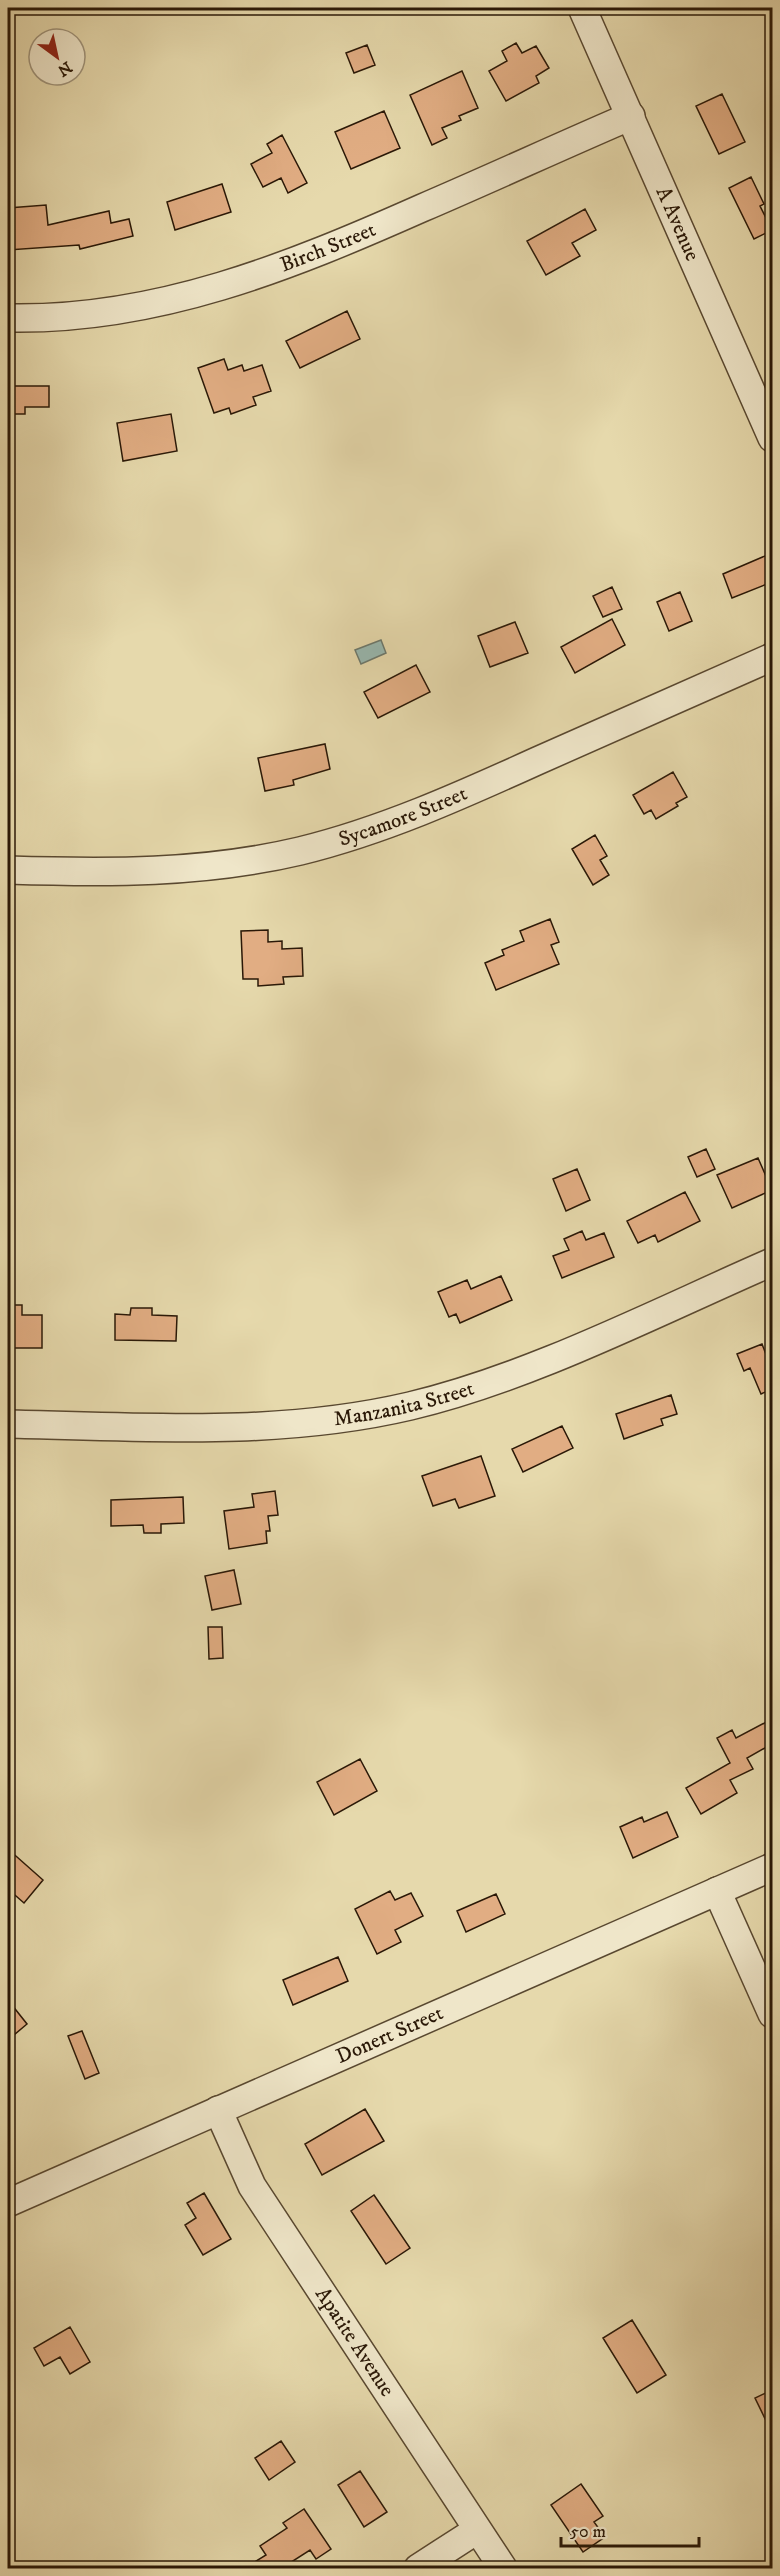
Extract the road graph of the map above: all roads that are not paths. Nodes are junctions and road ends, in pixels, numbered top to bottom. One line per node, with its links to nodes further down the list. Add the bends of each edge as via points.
1 (582, 8): 2 (street, A Avenue)
2 (631, 116): 3 (street, Birch Street, via 328,250 244,281 130,307); 4 (street, A Avenue)
3 (8, 318)
4 (772, 438)
5 (772, 657): 6 (street, Sycamore Street, via 451,799 333,842 192,869 115,873)
6 (8, 870)
7 (772, 1262): 8 (street, Manzanita Street, via 517,1372 409,1406 315,1422 236,1427)
8 (8, 1424)
9 (772, 1867): 10 (street, Donert Street)
10 (717, 1892): 11 (street); 12 (street, Donert Street)
11 (772, 2014)
12 (218, 2110): 13 (street, Donert Street); 14 (street, Apatite Avenue, via 252,2186)
13 (8, 2203)
14 (477, 2530): 15 (street); 16 (street, Apatite Avenue)
15 (418, 2568)
16 (503, 2568)

